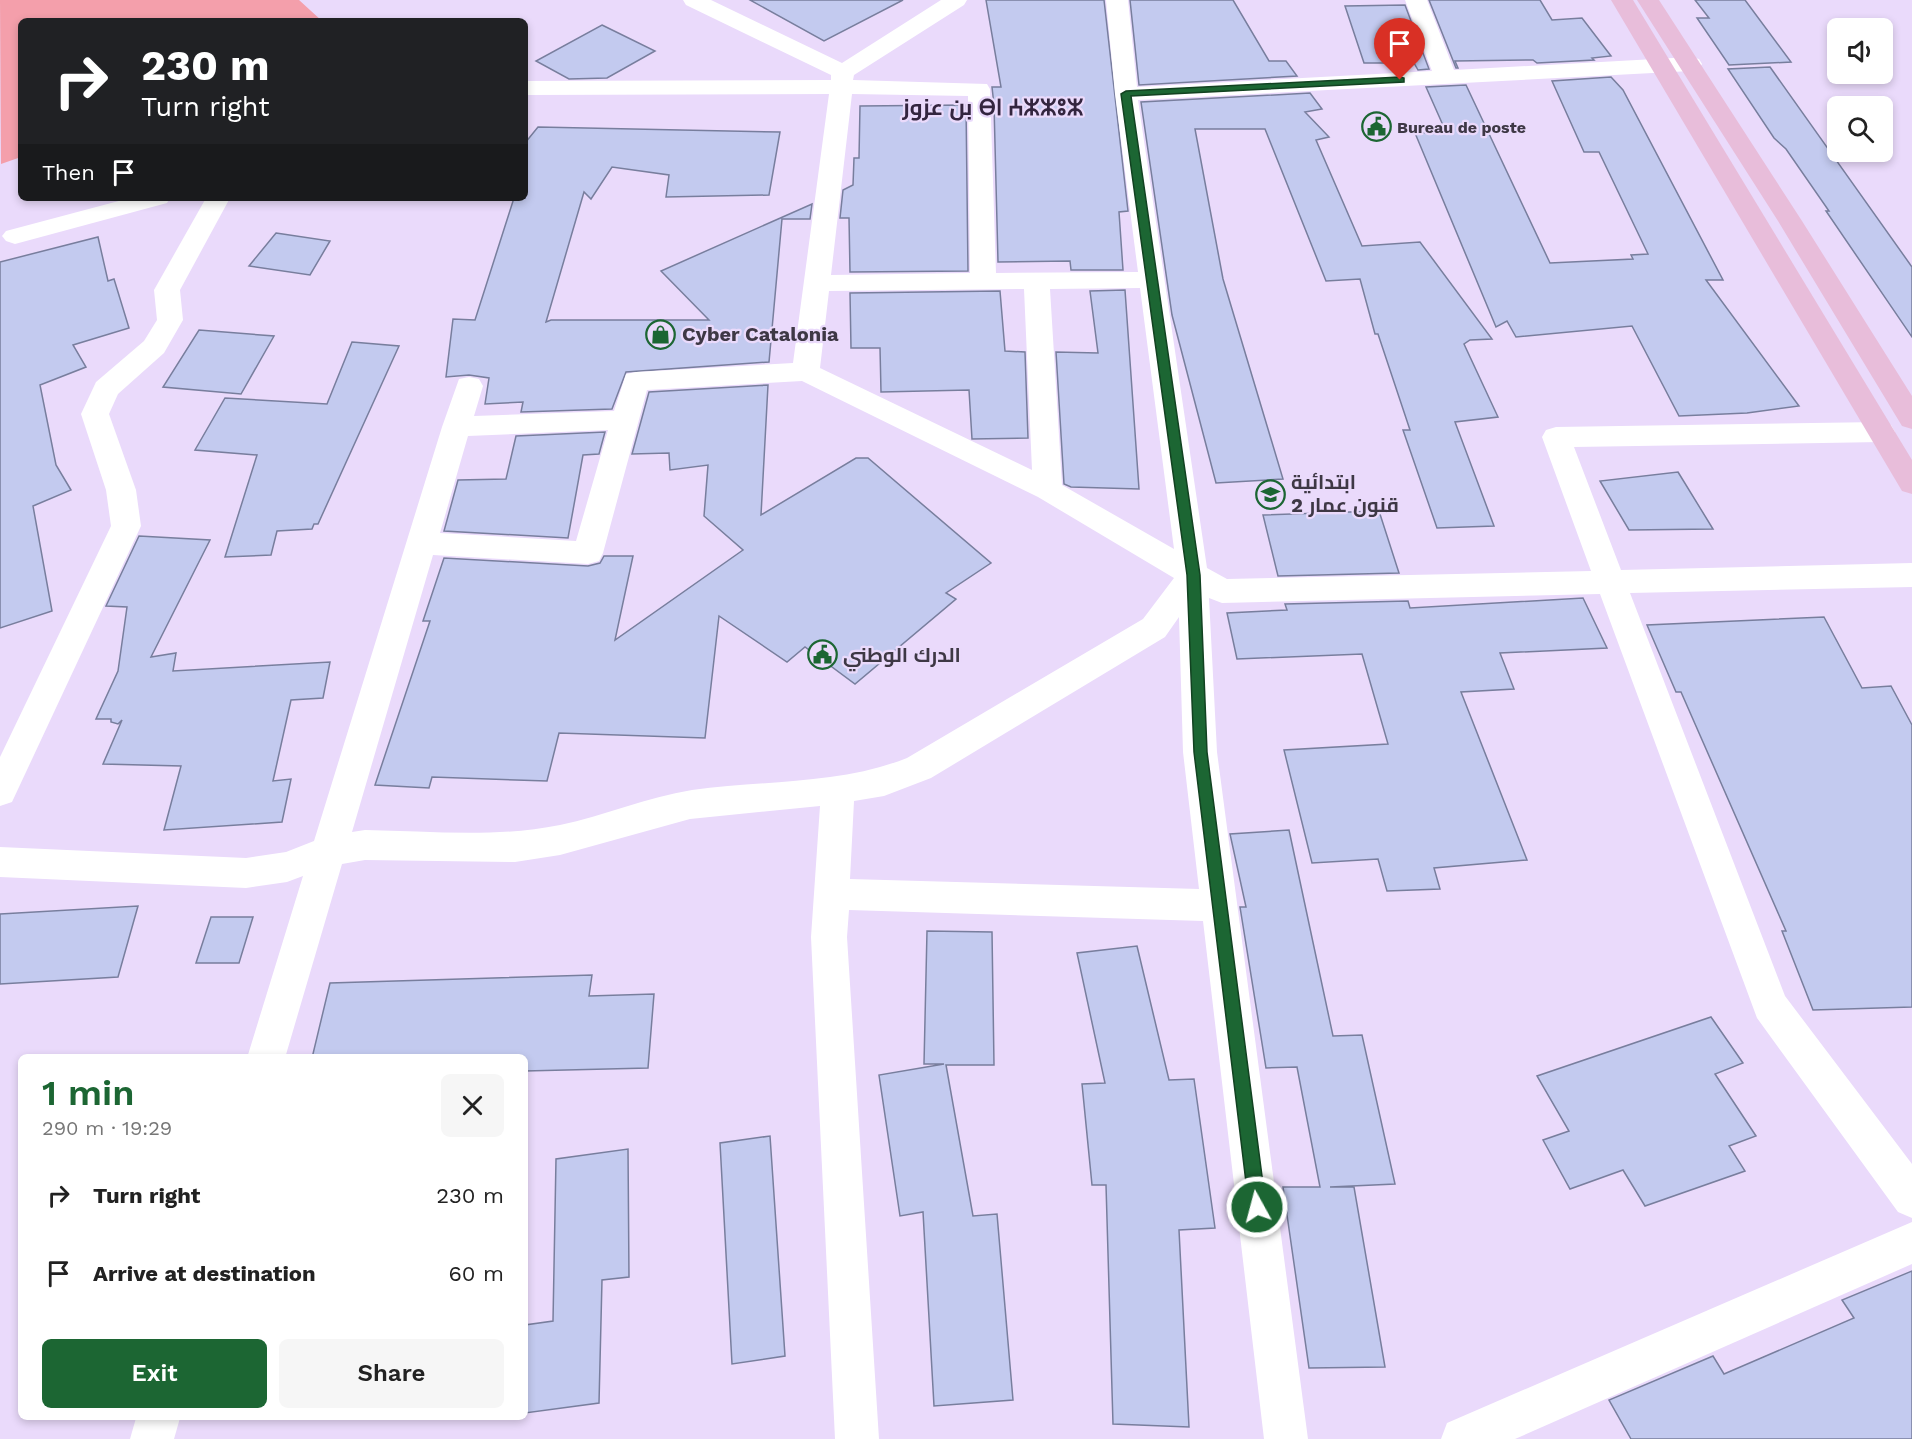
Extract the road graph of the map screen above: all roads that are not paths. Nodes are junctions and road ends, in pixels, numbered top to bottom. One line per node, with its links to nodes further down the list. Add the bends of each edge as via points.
1 (694, 0): 10 (street)
2 (956, 0): 10 (street)
3 (1117, 0): 12 (street)
4 (1416, 0): 9 (street)
5 (1622, 0): 8 (main road)
6 (1648, 0): 7 (main road)
7 (1691, 64): 8 (street); 22 (main road)
8 (1662, 66): 9 (street); 25 (main road)
9 (1446, 77): 12 (street)
10 (842, 80): 11 (street); 16 (street, via 979,89); 19 (street)
11 (528, 88)
12 (1126, 94): 18 (street)
13 (148, 201): 15 (street)
14 (216, 201): 33 (street, via 167,290 170,320 154,346 106,389 95,414 121,490 126,526)
15 (15, 236)
16 (983, 280): 17 (street); 19 (street)
17 (1037, 280): 18 (street); 27 (street)
18 (1152, 280): 29 (street)
19 (817, 283): 20 (street)
20 (806, 372): 23 (street, via 636,381); 27 (street)
21 (469, 386): 24 (street)
22 (1912, 419)
23 (625, 420): 24 (street); 28 (street, via 588,553)
24 (456, 427): 28 (street)
25 (1881, 432): 26 (main road); 31 (street, via 1556,437)
26 (1912, 484)
27 (1048, 490): 29 (street)
28 (421, 543): 34 (street)
29 (1193, 575): 31 (street, via 1222,591); 32 (street, via 1154,628 919,768 884,782); 37 (street, via 1200,752)
30 (1912, 575): 31 (street)
31 (1608, 582): 39 (street, via 1770,1006)
32 (838, 790): 34 (street, via 690,805 560,840 516,847 365,845); 36 (street)
33 (0, 792)
34 (328, 851): 35 (street, via 287,867 246,873); 38 (street)
35 (0, 862)
36 (832, 894): 37 (street); 43 (street, via 829,937)
37 (1220, 906): 44 (street)
38 (267, 1054)
39 (1912, 1198)
40 (1912, 1244): 45 (street)
41 (157, 1420): 42 (street)
42 (152, 1439)
43 (856, 1439)
44 (1286, 1439)
45 (1463, 1439)

